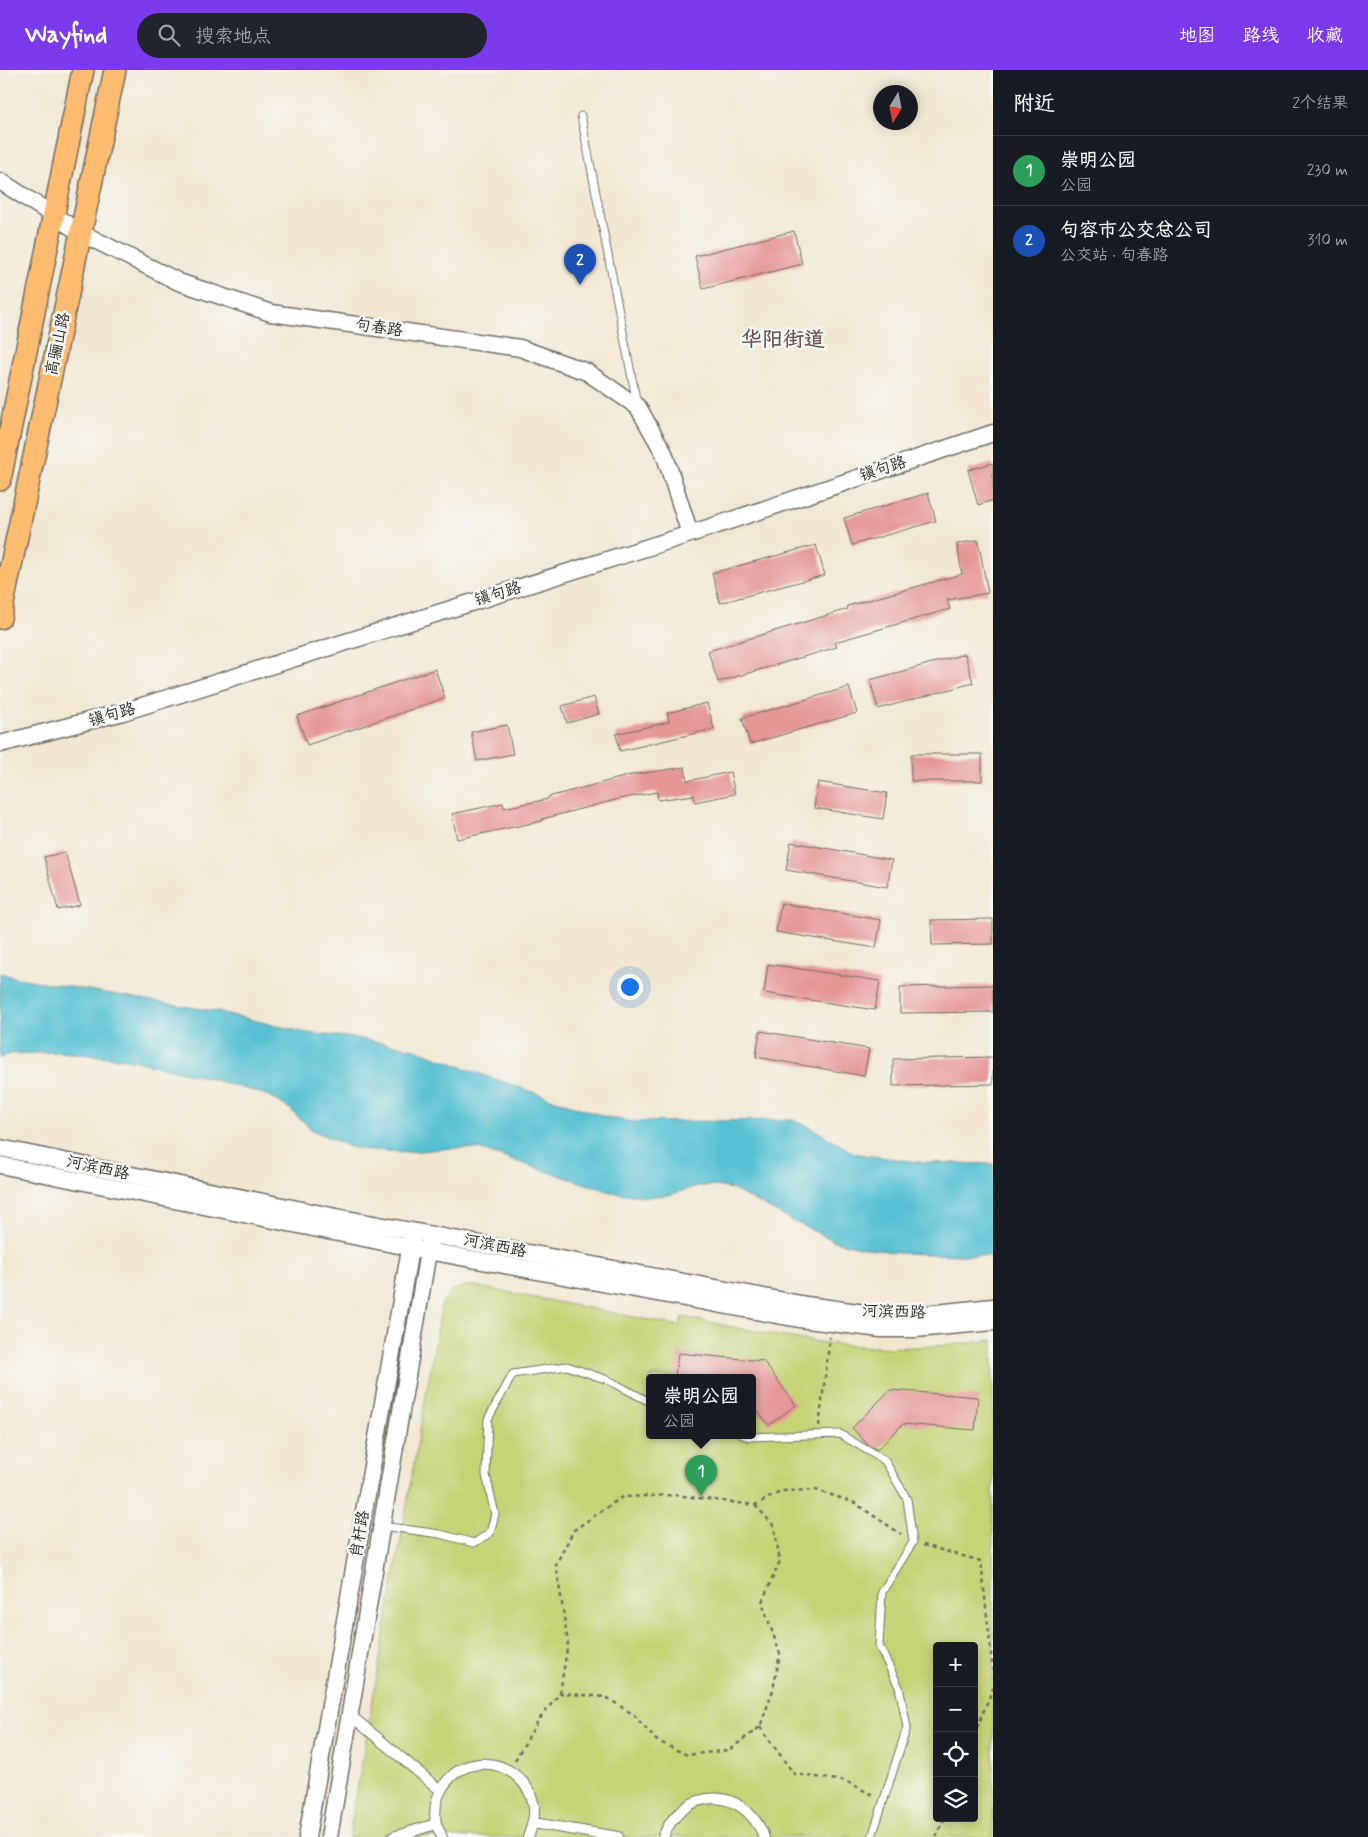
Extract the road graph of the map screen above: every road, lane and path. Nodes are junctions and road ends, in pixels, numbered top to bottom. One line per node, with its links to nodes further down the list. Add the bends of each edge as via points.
1 (83, 70): 5 (main road, 高骊山路)
2 (115, 70): 6 (main road, 高骊山路)
3 (581, 116): 7 (lane)
4 (0, 180): 5 (street, 句春路)
5 (53, 216): 6 (street, 句春路); 9 (main road, 高骊山路)
6 (81, 233): 7 (street, 句春路, via 179,282 270,313 520,348 587,372); 11 (main road, 高骊山路)
7 (638, 407): 10 (street, 句春路, via 664,453)
8 (993, 433): 10 (street, 镇句路)
9 (0, 480)
10 (690, 534): 12 (street, 镇句路, via 123,712)
11 (0, 618)
12 (0, 744)
13 (0, 1148): 15 (street, 河滨西路)
14 (0, 1165): 17 (street, 河滨西路)
15 (413, 1231): 16 (street, 河滨西路); 17 (street, 肖杆路)
16 (431, 1234): 18 (street, 肖杆路); 19 (street, 河滨西路, via 880,1315 917,1315)
17 (410, 1247): 18 (street, 河滨西路); 37 (street, 肖杆路)
18 (428, 1251): 21 (street, 河滨西路); 25 (street, 肖杆路)
19 (993, 1307)
20 (993, 1322): 21 (street, 河滨西路, via 915,1329)
21 (832, 1323): 23 (path)
22 (646, 1400): 25 (lane, via 608,1380 567,1366 513,1374 488,1419 486,1474 495,1514 490,1533 474,1543 440,1534)
23 (818, 1434): 24 (lane); 33 (lane, via 840,1434 885,1461 907,1499 913,1542 882,1592 879,1646 899,1686 907,1727)
24 (756, 1437)
25 (382, 1526): 28 (street, 肖杆路)
26 (993, 1688): 30 (path)
27 (560, 1693): 29 (path, via 606,1697 634,1715 656,1740 687,1755 729,1750); 29 (path, via 568,1643 556,1564 574,1530 622,1497 675,1495 755,1505 774,1526 780,1561 762,1602 780,1654 773,1690); 31 (path, via 538,1721)
28 (350, 1715): 32 (street); 38 (street, 肖杆路)
29 (760, 1727): 33 (path, via 794,1774 845,1781)
30 (975, 1732)
31 (509, 1770): 32 (street, via 494,1764 464,1768); 35 (street, via 530,1792 534,1807)
32 (440, 1790): 36 (street, via 435,1807)
33 (883, 1800): 45 (lane)
34 (943, 1822): 46 (path)
35 (533, 1823): 41 (street); 42 (street)
36 (436, 1824): 39 (street); 40 (street)
37 (307, 1837)
38 (329, 1837)
39 (393, 1837)
40 (442, 1837)
41 (528, 1837)
42 (618, 1837)
43 (663, 1837): 44 (street, via 670,1821 681,1809 697,1801 714,1798 732,1801 748,1810)
44 (764, 1837)
45 (872, 1837)
46 (936, 1837)

